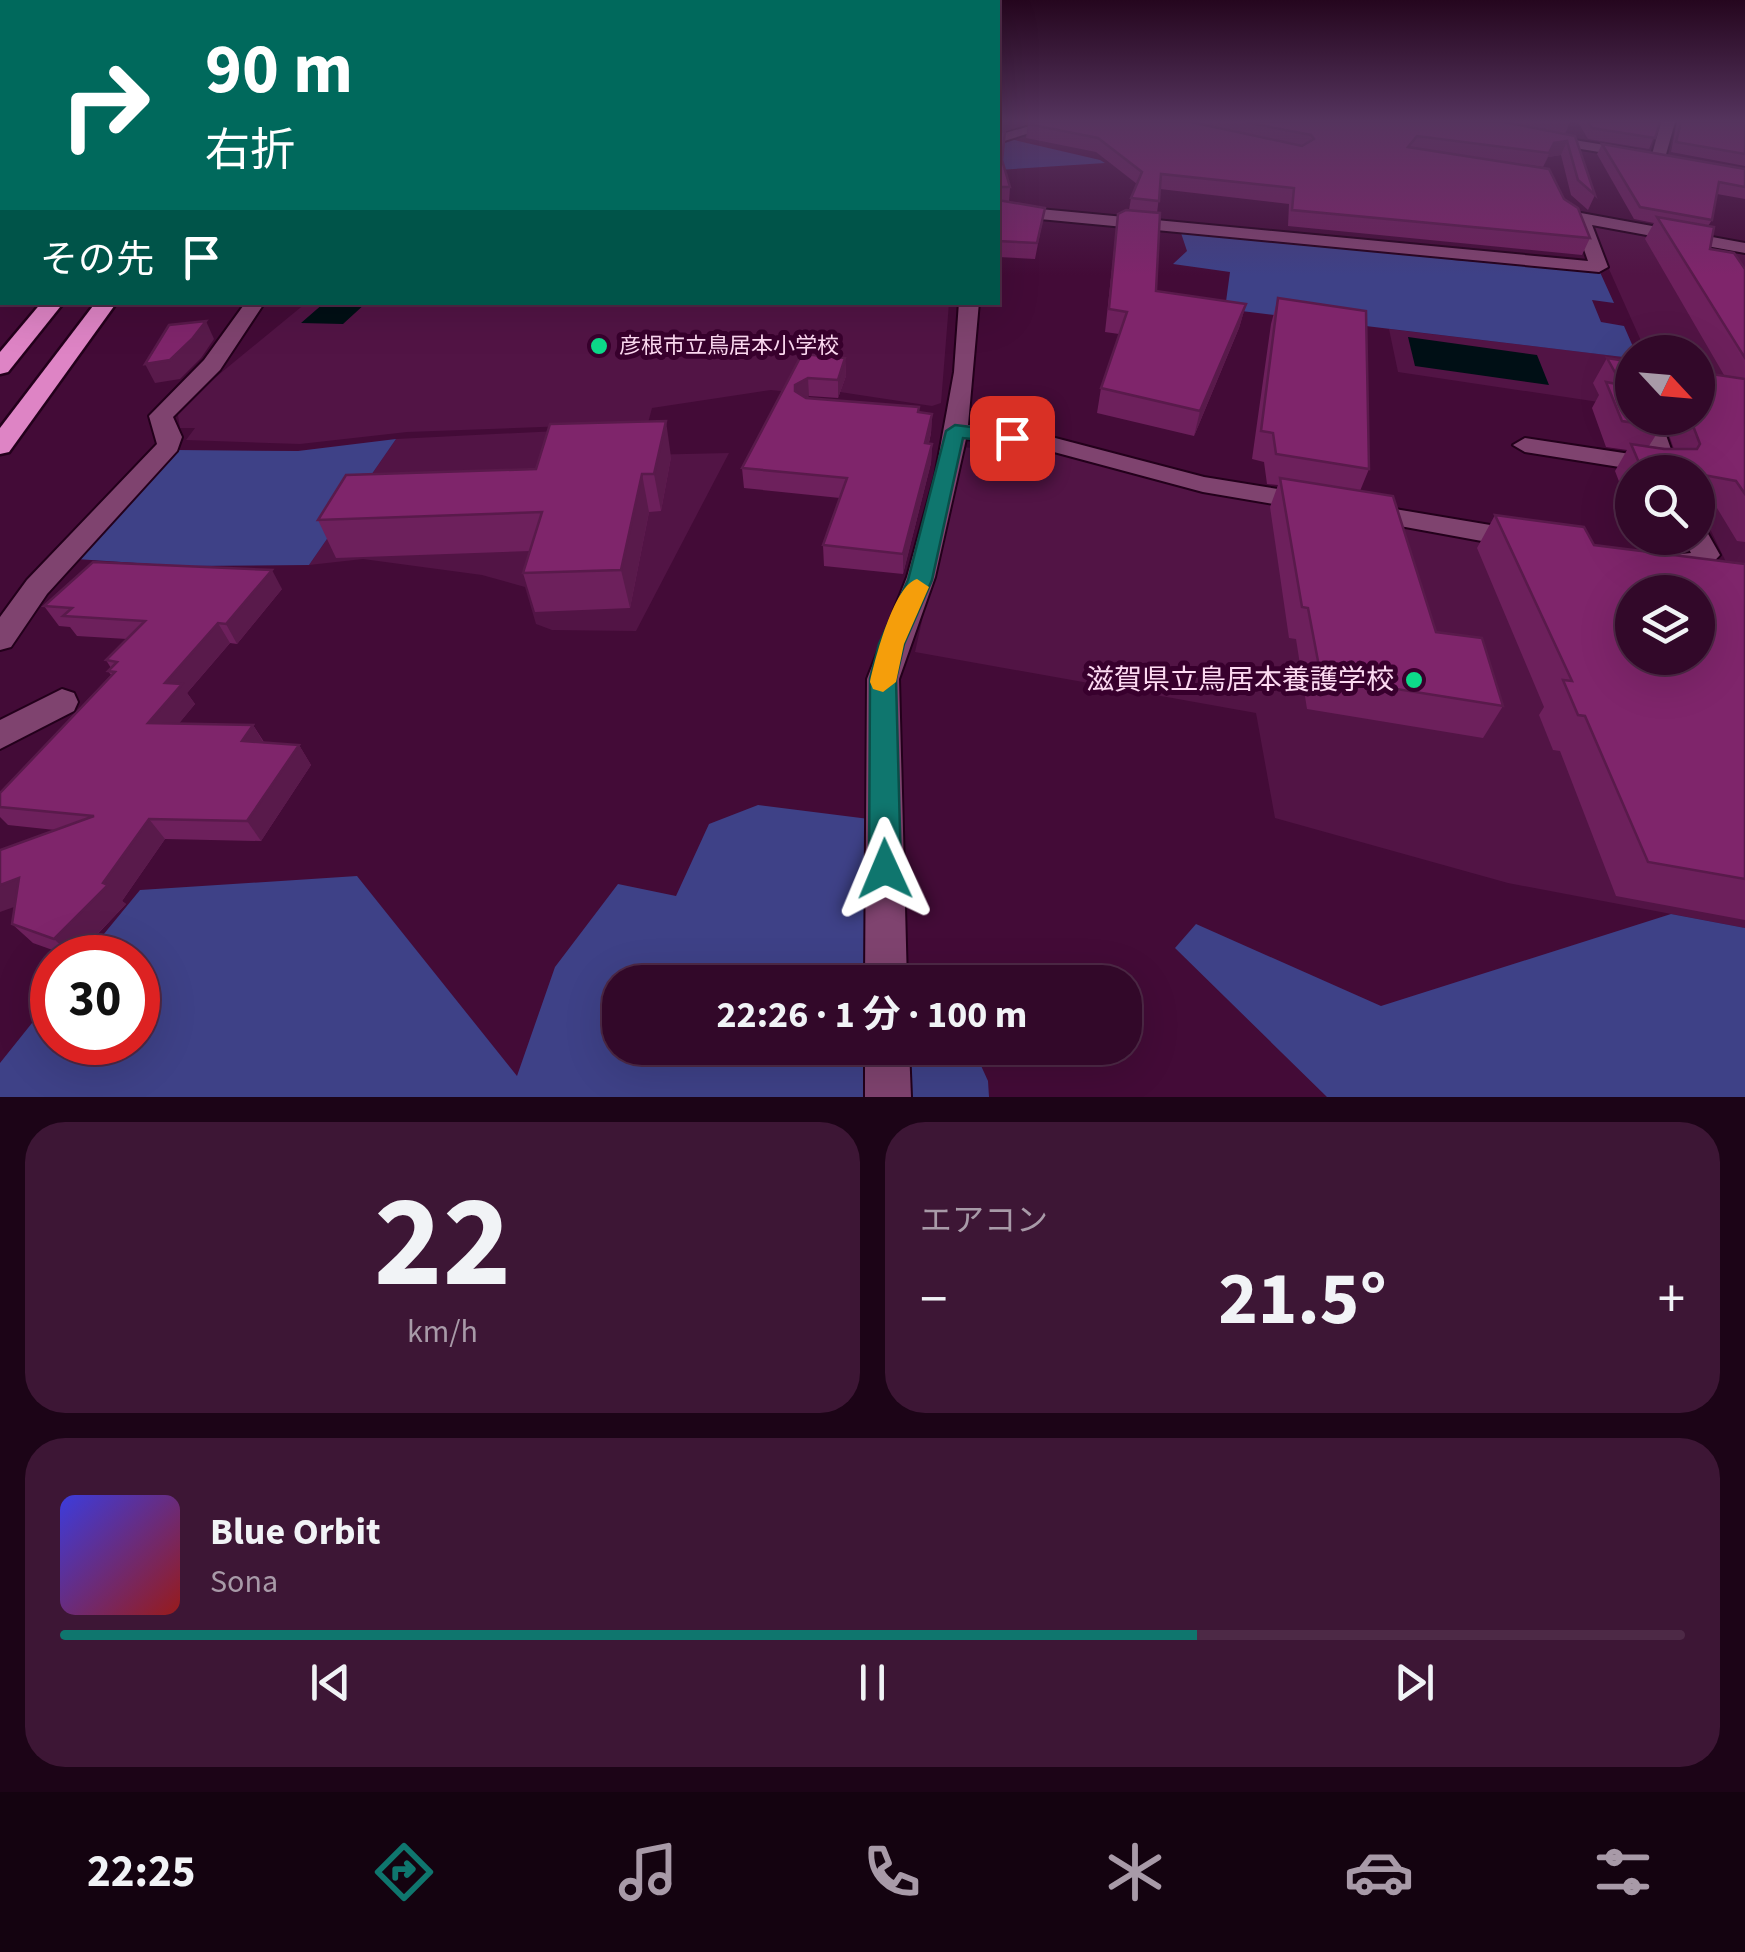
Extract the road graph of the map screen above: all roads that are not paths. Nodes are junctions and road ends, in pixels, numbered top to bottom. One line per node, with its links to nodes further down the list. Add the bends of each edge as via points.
1 (1000, 210): 2 (street, via 1598,267 1574,214)
2 (1745, 248)
3 (52, 305): 7 (highway)
4 (105, 305): 10 (highway)
5 (254, 305): 15 (street, via 212,366 161,416 168,446 37,587)
6 (969, 305): 8 (street)
7 (0, 367)
8 (950, 422): 12 (street, via 1203,484); 18 (street, via 920,580 883,679)
9 (1526, 445): 11 (street)
10 (0, 446)
11 (1615, 461)
12 (1545, 543)
13 (1706, 555): 14 (street, via 1694,566)
14 (1638, 557)
15 (0, 639)
16 (62, 702): 17 (street)
17 (0, 736)
18 (886, 965)
19 (887, 1065): 20 (street)
20 (888, 1097)

